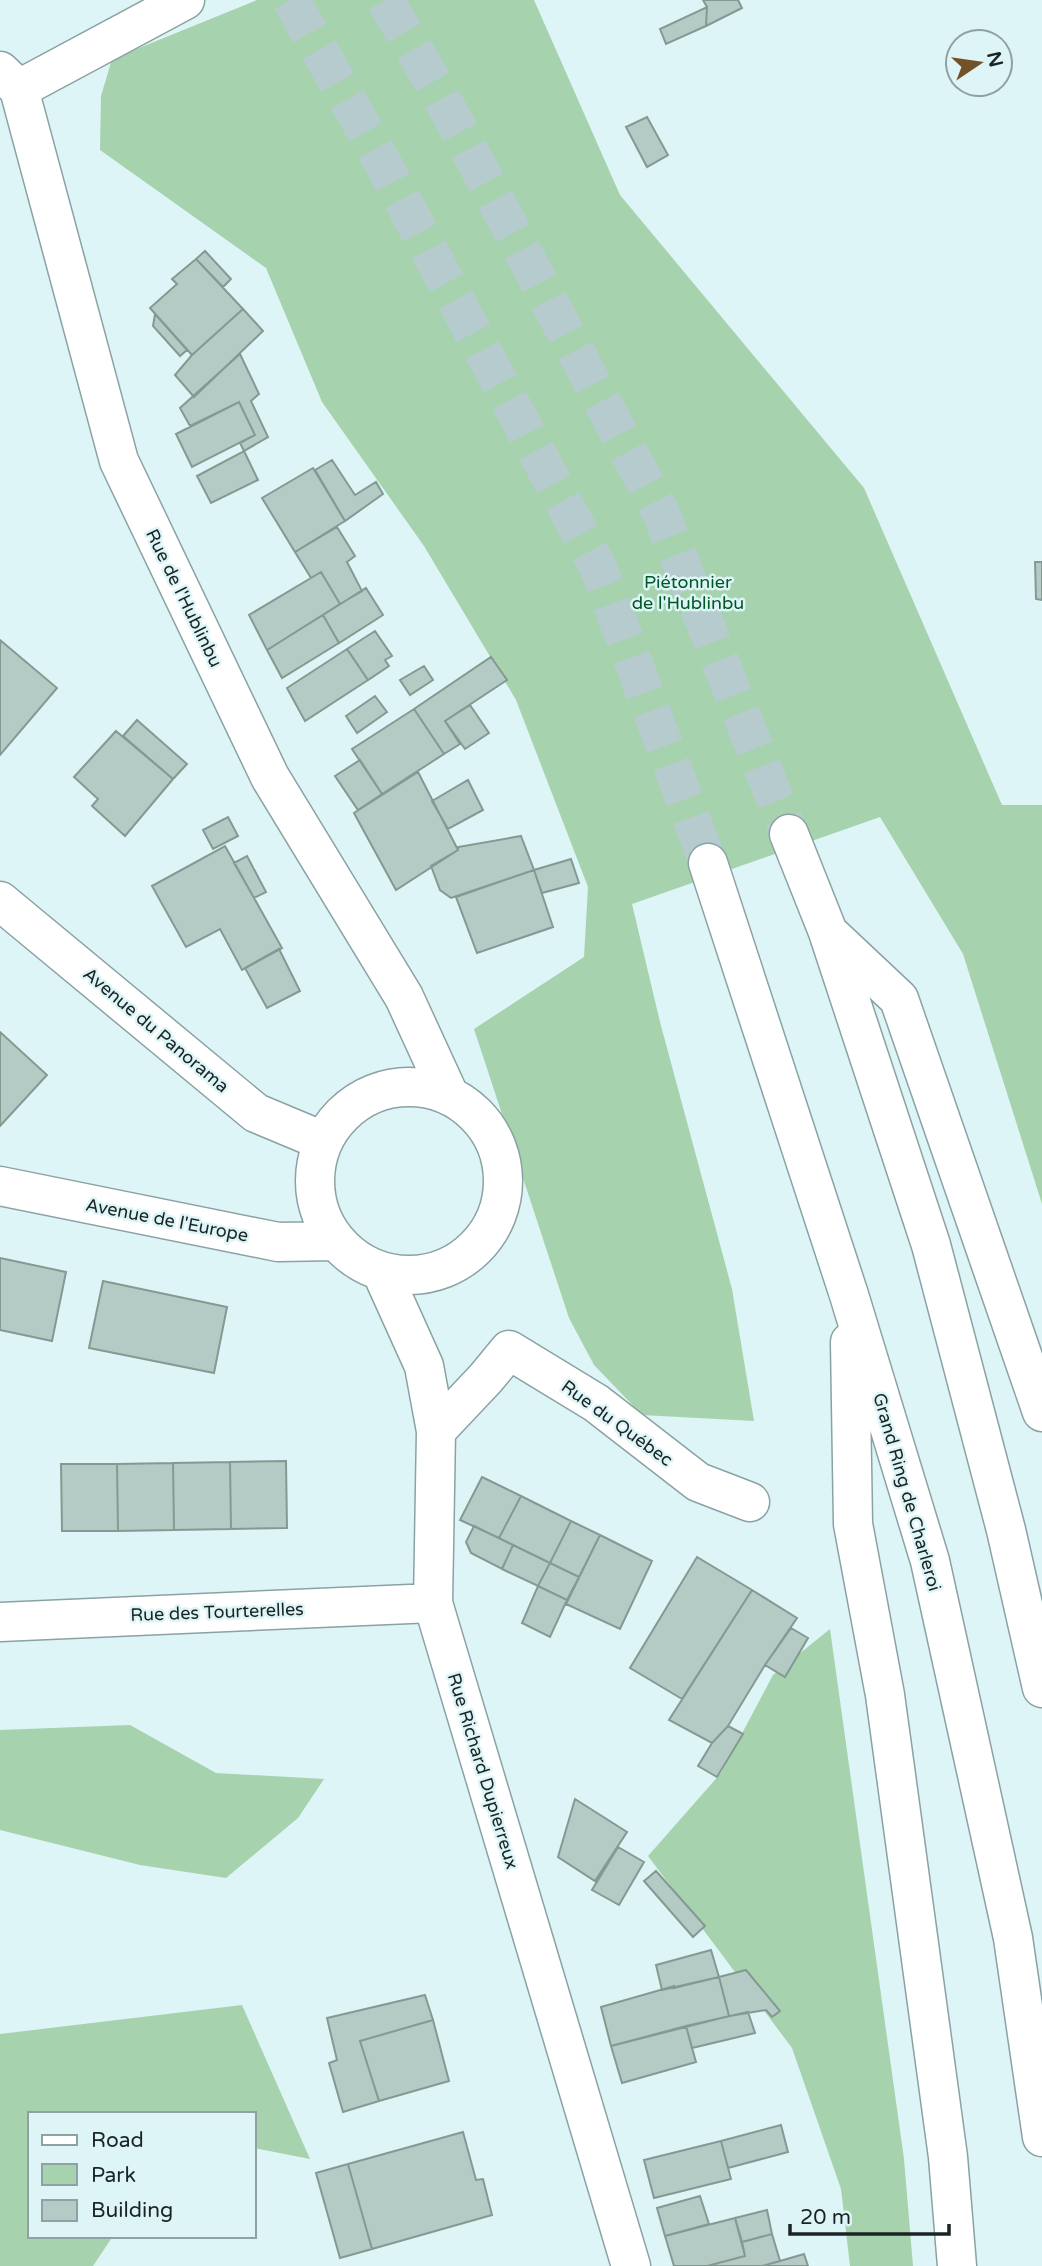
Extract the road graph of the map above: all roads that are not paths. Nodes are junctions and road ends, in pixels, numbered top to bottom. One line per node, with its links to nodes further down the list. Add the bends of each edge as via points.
1 (185, 0): 2 (main road)
2 (9, 80): 7 (main road, Rue de l'Hublinbu, via 119,461 270,777 404,997)
3 (789, 834): 6 (main road)
4 (708, 863): 12 (main road, Grand Ring de Charleroi)
5 (0, 901): 8 (main road, Avenue du Panorama, via 256,1112)
6 (828, 932): 13 (main road, via 899,999); 18 (main road, via 931,1245)
7 (449, 1095): 8 (main road, via 421,1087 386,1089 364,1097 339,1116); 11 (main road, via 479,1116 502,1160 504,1183 496,1219 486,1239 459,1262 431,1274)
8 (323, 1141): 10 (main road, via 312,1179 319,1212)
9 (0, 1186): 10 (main road, Avenue de l'Europe, via 278,1242)
10 (335, 1241): 11 (main road)
11 (382, 1273): 14 (main road, Rue Richard Dupierreux, via 425,1366)
12 (849, 1295): 19 (main road, Grand Ring de Charleroi, via 930,1560 1013,1938); 21 (main road, via 853,1524 885,1695 948,2157)
13 (1042, 1412)
14 (436, 1431): 15 (main road, Rue du Québec, via 509,1350 596,1403 698,1482); 16 (main road, Rue Richard Dupierreux)
15 (750, 1502)
16 (433, 1603): 17 (main road, Rue des Tourterelles); 20 (main road, Rue Richard Dupierreux)
17 (0, 1622)
18 (1042, 1688)
19 (1042, 2137)
20 (631, 2266)
21 (957, 2266)

